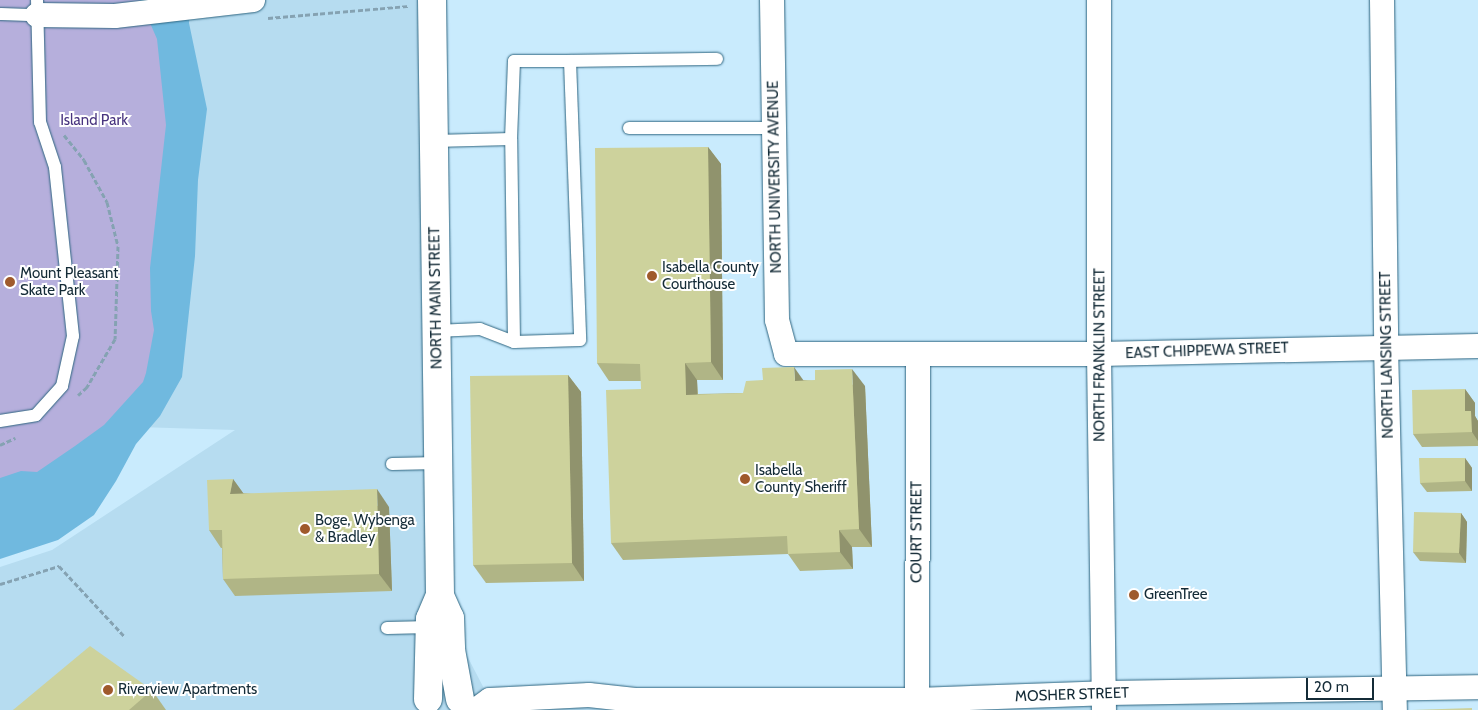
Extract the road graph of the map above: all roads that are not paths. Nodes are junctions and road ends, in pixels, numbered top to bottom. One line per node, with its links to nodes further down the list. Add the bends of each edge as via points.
1 (772, 0): 11 (street, NORTH UNIVERSITY AVENUE)
2 (1099, 0): 20 (street, NORTH FRANKLIN STREET)
3 (1382, 0): 16 (street, NORTH LANSING STREET)
4 (421, 3): 12 (street, NORTH MAIN STREET)
5 (37, 7): 6 (street, via 115,16 224,4); 7 (lane); 21 (lane, via 40,122 55,167 73,336 62,386 36,415)
6 (256, 9)
7 (0, 14)
8 (717, 59): 9 (lane)
9 (570, 61): 13 (lane, via 514,61); 15 (lane, via 580,340)
10 (629, 128): 11 (lane)
11 (774, 128): 18 (street, NORTH UNIVERSITY AVENUE, via 777,320)
12 (434, 140): 13 (lane); 14 (street, NORTH MAIN STREET)
13 (511, 140): 15 (lane)
14 (436, 330): 15 (lane, via 480,329); 22 (street, NORTH MAIN STREET)
15 (514, 342)
16 (1386, 346): 17 (street, EAST CHIPPEWA STREET); 20 (street, EAST CHIPPEWA STREET); 28 (street, NORTH LANSING STREET)
17 (1478, 346)
18 (786, 354): 19 (street, EAST CHIPPEWA STREET)
19 (918, 354): 20 (street, EAST CHIPPEWA STREET); 32 (street, COURT STREET)
20 (1099, 354): 30 (street, NORTH FRANKLIN STREET)
21 (0, 421)
22 (438, 463): 23 (lane); 24 (street, NORTH MAIN STREET)
23 (392, 464)
24 (440, 596): 25 (street, NORTH MAIN STREET); 33 (street, NORTH MAIN STREET, via 450,618 452,650)
25 (430, 627): 26 (lane); 31 (street, NORTH MAIN STREET)
26 (388, 628)
27 (1478, 687): 28 (street, MOSHER STREET)
28 (1396, 699): 30 (street, MOSHER STREET)
29 (636, 700): 32 (street, MOSHER STREET); 33 (street, MOSHER STREET, via 589,694 490,700); 34 (street, MOSHER STREET)
30 (1104, 702): 32 (street, MOSHER STREET)
31 (421, 704): 33 (street, via 449,696)
32 (917, 705)
33 (469, 706)
34 (598, 710)

